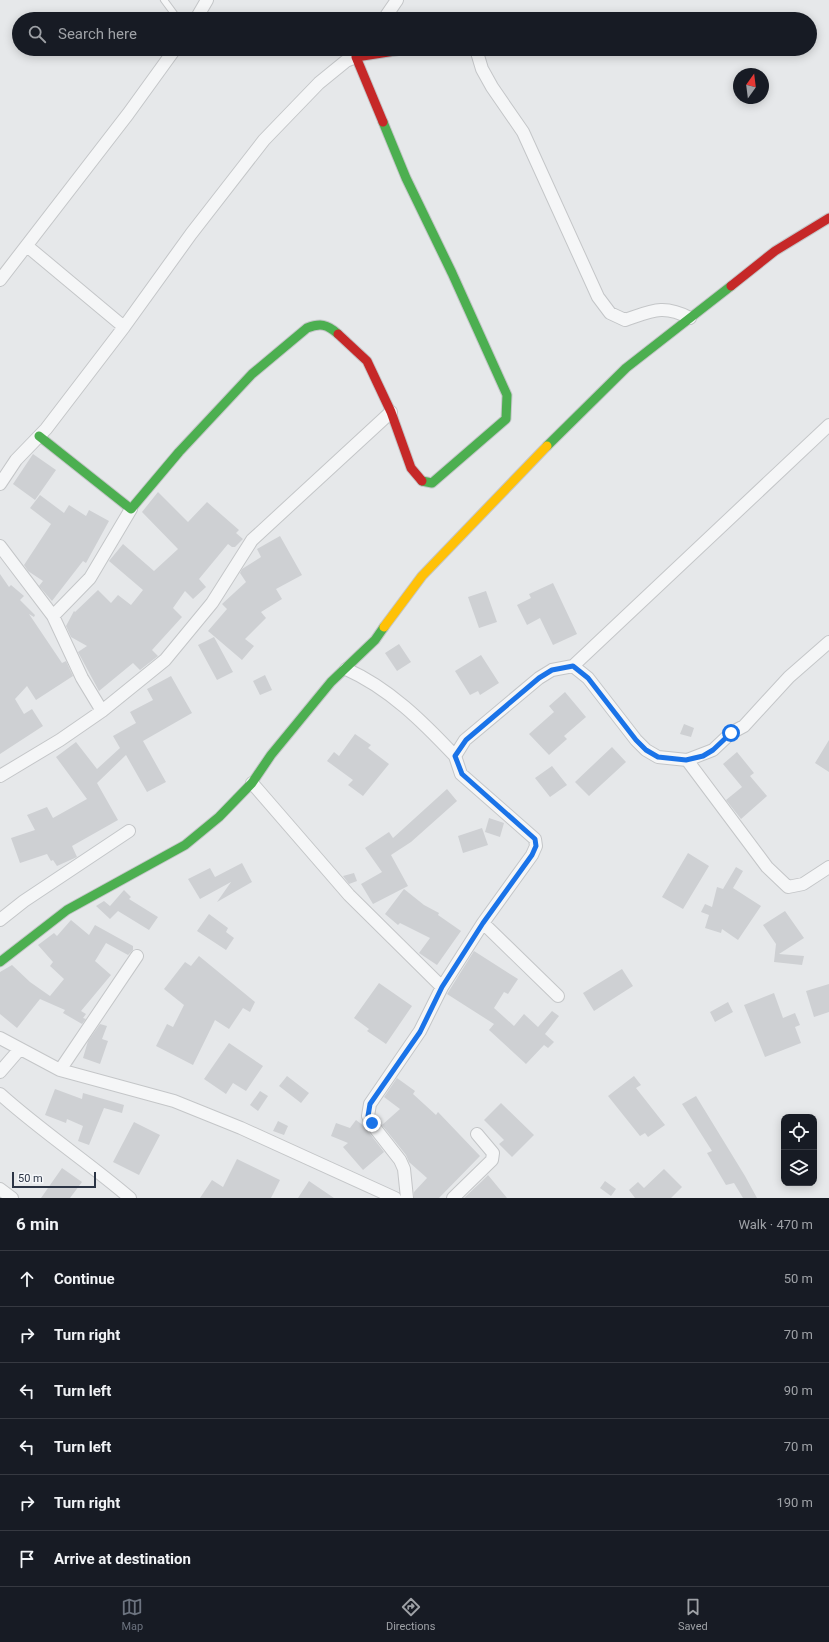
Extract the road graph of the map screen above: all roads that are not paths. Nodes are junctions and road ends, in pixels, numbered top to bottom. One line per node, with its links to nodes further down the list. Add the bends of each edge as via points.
1 (164, 0): 4 (lane)
2 (207, 0): 5 (street)
3 (397, 0): 6 (street)
4 (173, 12)
5 (200, 12)
6 (389, 12)
7 (170, 56): 12 (street)
8 (354, 56): 15 (street, via 319,83 264,140 191,234)
9 (360, 56): 16 (street, via 406,178 452,273 506,396 506,419 432,483 423,482 411,468)
10 (478, 56): 14 (street, via 482,69 523,132 598,297 610,313 625,320 660,309 679,312)
11 (829, 218): 14 (street, via 775,251)
12 (27, 246): 13 (street); 15 (street)
13 (0, 280)
14 (690, 318): 25 (street, via 626,368 522,470 422,576 375,640)
15 (124, 327): 18 (street)
16 (391, 412): 20 (street, via 367,361 330,327 318,324 307,328 252,374 179,452); 26 (street, via 252,540 212,603 165,660)
17 (829, 425): 24 (street)
18 (40, 436): 19 (street, via 16,460); 20 (street)
19 (0, 484)
20 (131, 509): 22 (street, via 90,578)
21 (0, 546): 22 (street)
22 (53, 616): 26 (street, via 82,678)
23 (829, 642): 28 (street, via 789,677 744,726 731,733 713,750)
24 (573, 666): 27 (street, via 552,670 539,678 466,740); 28 (street, via 588,678 646,750 658,757)
25 (346, 669): 27 (street, via 368,679 391,695); 30 (street, via 331,682 271,755)
26 (102, 711): 29 (street)
27 (455, 756): 34 (street, via 462,774 535,839 536,846 532,855)
28 (686, 760): 32 (street, via 767,867 788,887 803,884)
29 (0, 776)
30 (252, 783): 36 (street, via 228,809 185,845 67,910); 37 (street, via 349,895)
31 (129, 830): 33 (street)
32 (829, 867)
33 (0, 920)
34 (483, 923): 37 (street); 38 (street)
35 (137, 956): 41 (street)
36 (0, 962)
37 (442, 987): 49 (street, via 420,1032 370,1104 368,1116 400,1160 404,1169)
38 (558, 996)
39 (0, 1038): 40 (street)
40 (19, 1050): 41 (street); 42 (street)
41 (60, 1070): 48 (street, via 174,1101 241,1128)
42 (0, 1072)
43 (0, 1094): 47 (street, via 23,1115 81,1157)
44 (477, 1134): 50 (street, via 493,1153 492,1160)
45 (0, 1189): 46 (street)
46 (12, 1198)
47 (130, 1198)
48 (395, 1198)
49 (407, 1198)
50 (453, 1198)

